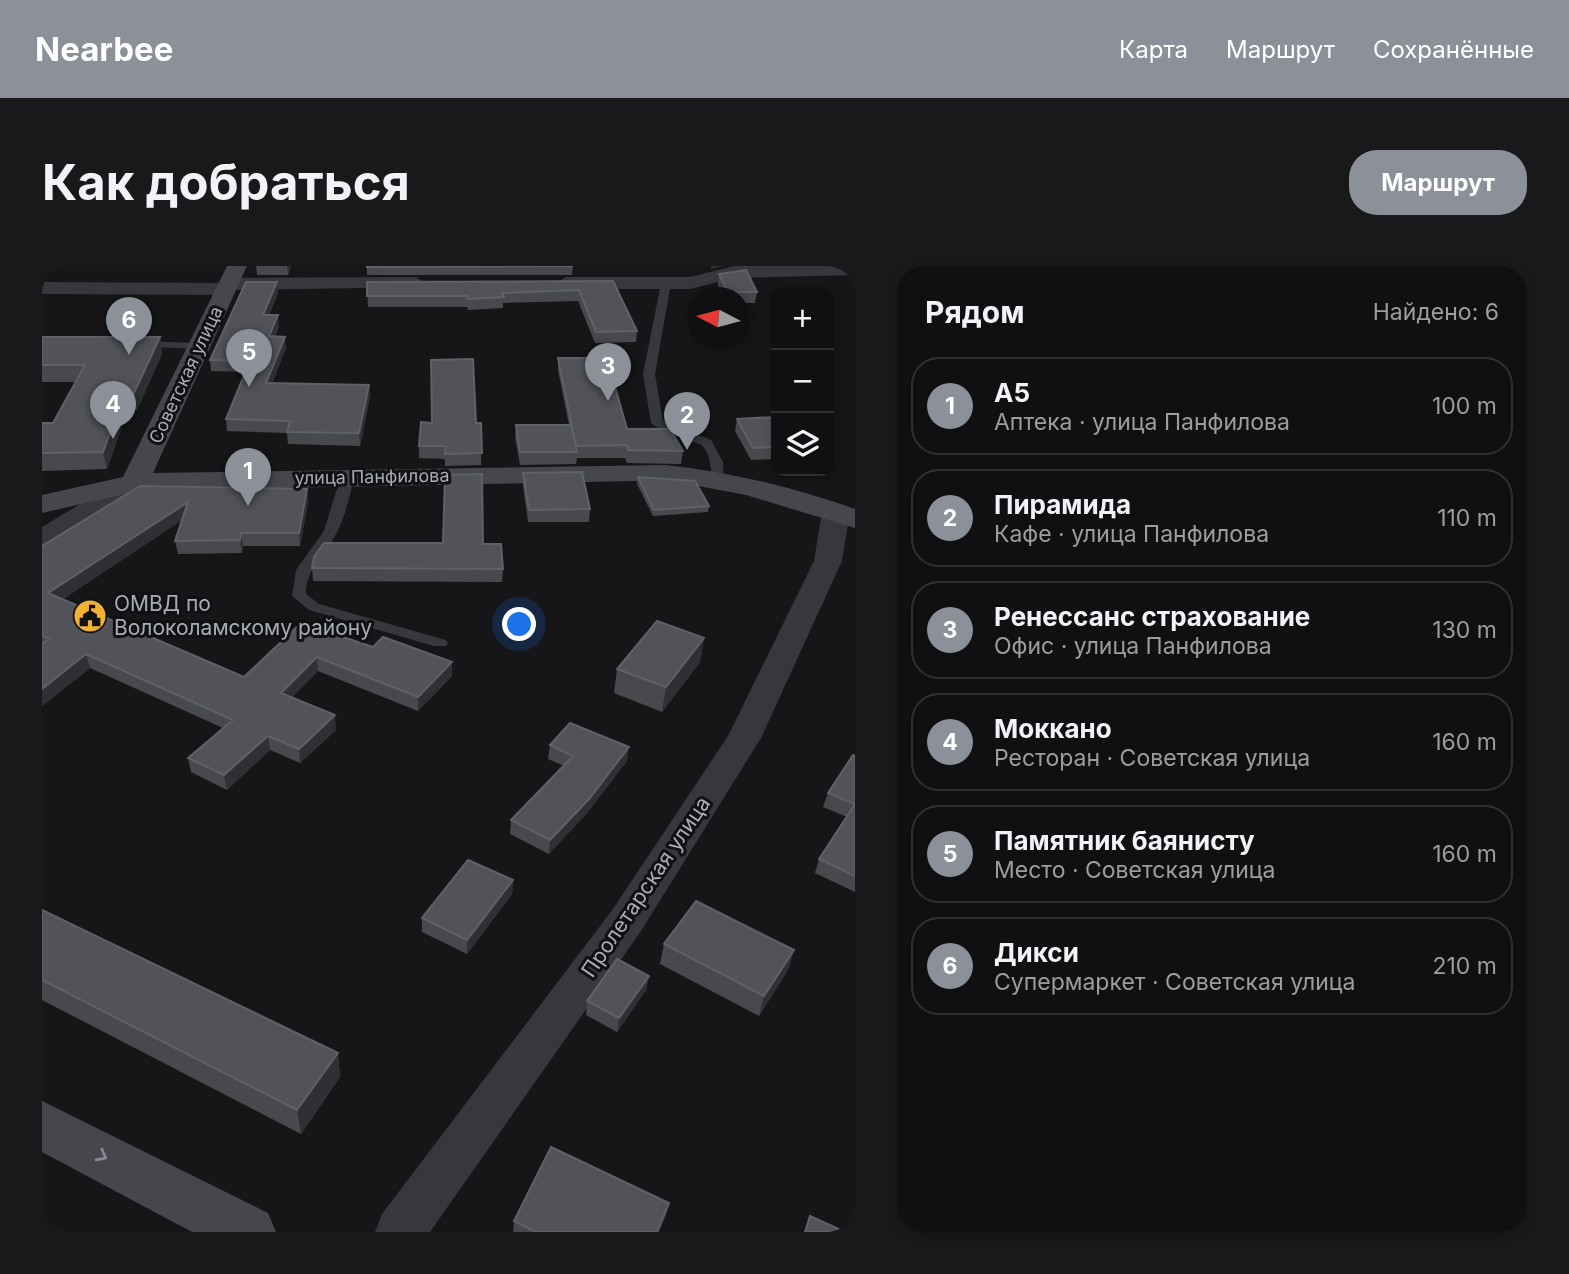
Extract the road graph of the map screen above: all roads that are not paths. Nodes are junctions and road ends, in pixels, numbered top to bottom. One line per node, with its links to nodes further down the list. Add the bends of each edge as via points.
1 (855, 269): 2 (street)
2 (718, 270): 6 (street, via 706,280)
3 (231, 280): 4 (street); 7 (street); 9 (main road, Советская улица)
4 (434, 283)
5 (543, 283): 6 (street)
6 (666, 283): 11 (lane, via 649,374 657,423 708,443 718,462)
7 (42, 288)
8 (132, 344): 9 (lane)
9 (199, 345): 12 (main road, Советская улица)
10 (347, 479): 11 (main road, улица Панфилова, via 636,472); 12 (main road, улица Панфилова); 16 (lane, via 326,540 303,566 299,596 314,607)
11 (719, 479): 14 (main road, улица Панфилова)
12 (134, 483): 13 (main road, улица Панфилова); 15 (street)
13 (42, 504)
14 (846, 516): 19 (street, Пролетарская улица, via 744,738 627,920)
15 (42, 539)
16 (440, 643)
17 (42, 1125): 18 (main road, one-way to 18)
18 (248, 1232)
19 (400, 1232)

